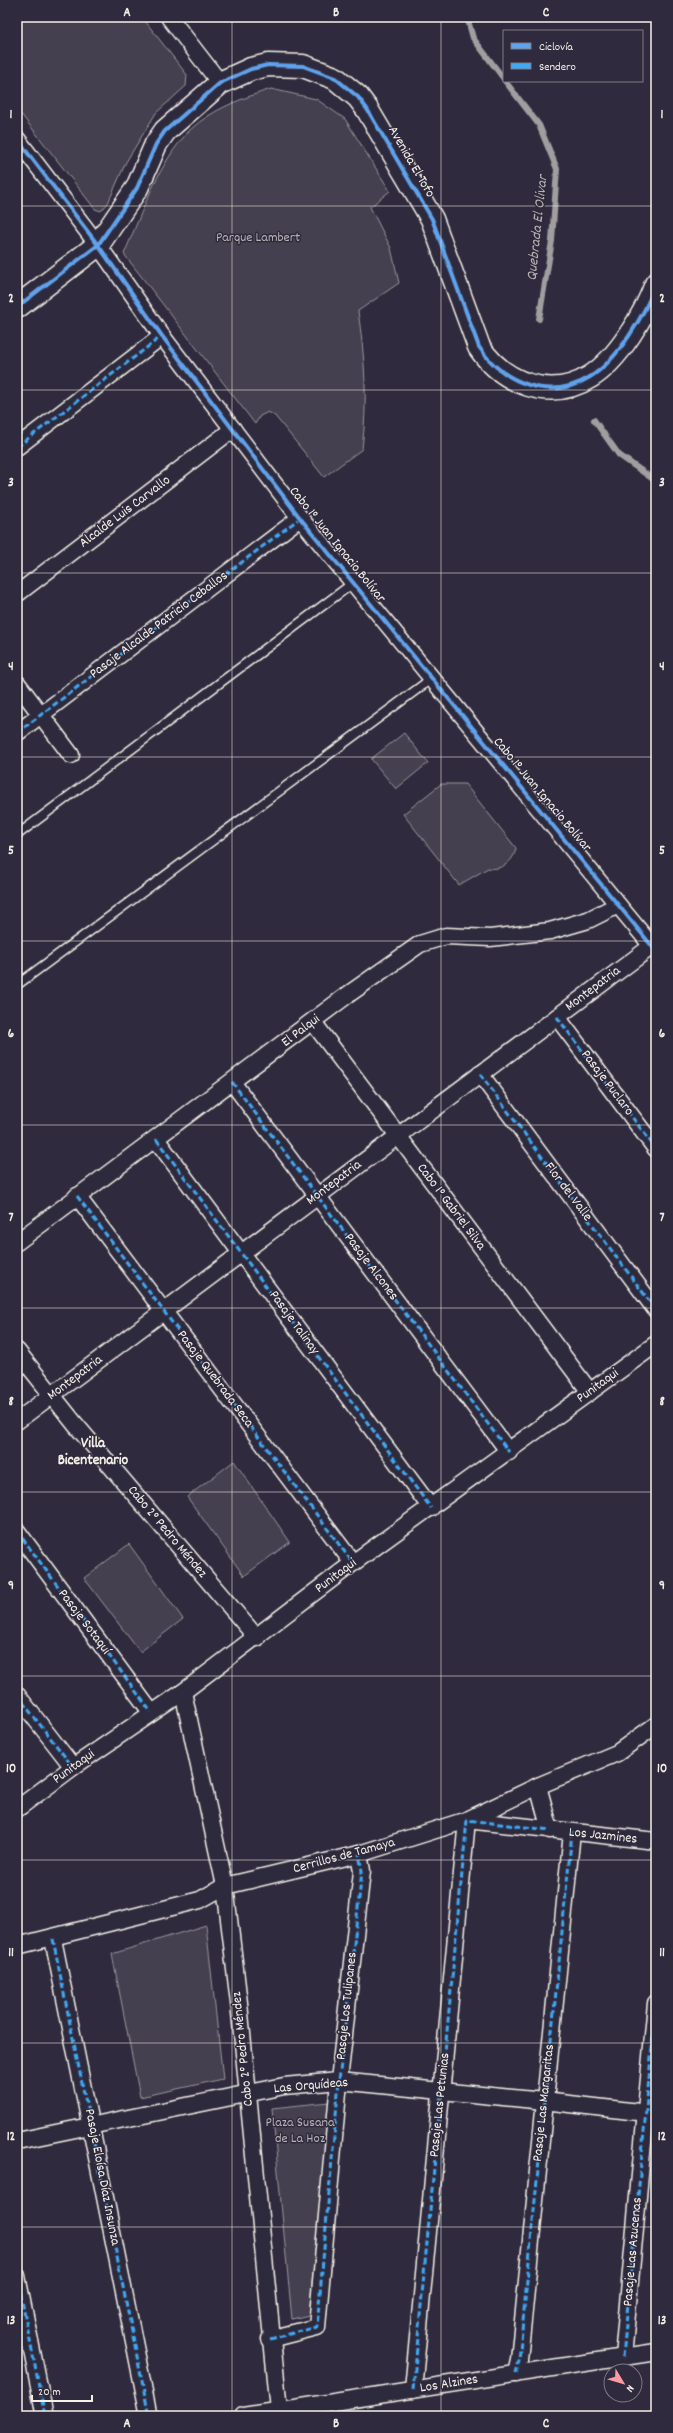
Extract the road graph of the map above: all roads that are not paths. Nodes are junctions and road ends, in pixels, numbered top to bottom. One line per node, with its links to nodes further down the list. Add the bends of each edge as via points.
1 (169, 17): 2 (street)
2 (220, 83): 4 (street, Avenida El Tofo, via 165,131 156,144 133,194); 5 (street, Avenida El Tofo, via 251,69 268,65 291,65 325,73 358,97 432,219 479,347 498,369 522,384 565,387 594,374 630,333)
3 (17, 139): 4 (street, Cabo 1° Juan Ignacio Bolívar)
4 (98, 245): 6 (street, Avenida El Tofo); 7 (street, Cabo 1° Juan Ignacio Bolívar)
5 (656, 284)
6 (17, 307)
7 (162, 336): 8 (street, Cabo 1° Juan Ignacio Bolívar); 9 (street)
8 (232, 429): 10 (street, Cabo 1° Juan Ignacio Bolívar); 12 (street, Alcalde Luis Carvallo)
9 (17, 447)
10 (300, 518): 11 (street, Cabo 1° Juan Ignacio Bolívar); 15 (street, Pasaje Alcalde Patricio Ceballos)
11 (353, 583): 13 (street, Cabo 1° Juan Ignacio Bolívar); 18 (lane)
12 (17, 594)
13 (431, 679): 19 (street, Cabo 1° Juan Ignacio Bolívar); 21 (lane)
14 (17, 683): 15 (street)
15 (41, 714): 16 (street, Pasaje Alcalde Patricio Ceballos); 17 (street)
16 (17, 733)
17 (72, 755)
18 (17, 835)
19 (618, 905): 20 (street, Cabo 1° Juan Ignacio Bolívar); 23 (street, El Palqui, via 588,920 550,931 506,937 460,935 432,939 408,952)
20 (654, 948): 22 (street, Montepatria)
21 (17, 985)
22 (557, 1017): 24 (street, Montepatria); 28 (street, Pasaje Puclaro)
23 (313, 1022): 25 (street, El Palqui); 26 (street, Cabo 1° Gabriel Silva)
24 (480, 1074): 26 (street, Montepatria); 34 (street, Flor del Valle)
25 (232, 1082): 27 (street, El Palqui); 30 (street, Pasaje Alcones)
26 (398, 1135): 30 (street, Montepatria); 37 (street, Cabo 1° Gabriel Silva)
27 (156, 1139): 29 (street, El Palqui); 32 (street, Pasaje Talinay)
28 (656, 1149)
29 (77, 1196): 31 (street, El Palqui); 33 (street, Pasaje Quebrada Seca)
30 (318, 1196): 32 (street, Montepatria); 40 (street, Pasaje Alcones)
31 (17, 1242)
32 (242, 1252): 33 (street, Montepatria); 41 (street, Pasaje Talinay)
33 (164, 1310): 38 (street, Montepatria); 43 (street, Pasaje Quebrada Seca)
34 (656, 1310)
35 (656, 1344): 37 (street, Punitaqui)
36 (17, 1351): 38 (street, Cabo 2° Pedro Méndez)
37 (590, 1392): 40 (street, Punitaqui)
38 (52, 1395): 39 (street, Montepatria); 44 (street, Cabo 2° Pedro Méndez)
39 (17, 1421)
40 (509, 1452): 41 (street, Punitaqui)
41 (431, 1508): 43 (street, Punitaqui)
42 (17, 1531): 47 (street, Pasaje Sotaquí)
43 (353, 1564): 44 (street, Punitaqui)
44 (257, 1638): 45 (street, Punitaqui)
45 (183, 1692): 47 (street, Punitaqui); 57 (street, Cabo 2° Pedro Méndez)
46 (17, 1695): 49 (street)
47 (151, 1712): 49 (street, Punitaqui)
48 (656, 1725): 50 (street, Cerrillos de Tamaya, via 617,1753)
49 (72, 1767): 51 (street, Punitaqui)
50 (538, 1786): 52 (street, Cerrillos de Tamaya); 53 (street, Los Jazmines)
51 (17, 1809)
52 (467, 1820): 53 (street, Los Jazmines); 56 (street, Cerrillos de Tamaya); 62 (street, Pasaje Las Petunias)
53 (550, 1830): 54 (street, Los Jazmines)
54 (572, 1832): 55 (street, Los Jazmines); 64 (street, Pasaje Las Margaritas)
55 (656, 1841)
56 (359, 1854): 57 (street, Cerrillos de Tamaya); 61 (street, Pasaje Los Tulipanes, via 362,1871)
57 (225, 1886): 58 (street, Cerrillos de Tamaya, via 200,1900); 63 (street, Cabo 2° Pedro Méndez)
58 (53, 1939): 59 (street, Cerrillos de Tamaya); 66 (street, Pasaje Eloísa Díaz Insunza)
59 (17, 1946)
60 (656, 2003): 65 (street, Pasaje Las Azucenas)
61 (339, 2081): 62 (street, Las Orquídeas); 63 (street, Las Orquídeas, via 284,2086); 69 (street, Pasaje Los Tulipanes, via 317,2327)
62 (441, 2090): 64 (street, Las Orquídeas); 73 (street, Pasaje Las Petunias)
63 (248, 2094): 66 (street, Las Orquídeas); 69 (street, Cabo 2° Pedro Méndez)
64 (544, 2101): 65 (street, Las Orquídeas); 72 (street, Pasaje Las Margaritas)
65 (651, 2114): 71 (street, Pasaje Las Azucenas)
66 (91, 2124): 67 (street, Las Orquídeas); 76 (street, Pasaje Eloísa Díaz Insunza)
67 (17, 2141)
68 (17, 2276): 75 (street)
69 (270, 2339): 74 (street, Cabo 2° Pedro Méndez)
70 (656, 2352): 71 (street, Los Alzines)
71 (623, 2357): 72 (street, Los Alzines)
72 (518, 2367): 73 (street, Los Alzines)
73 (413, 2390): 74 (street, Los Alzines)
74 (279, 2410): 77 (street, Los Alzines)
75 (45, 2416)
76 (149, 2416)
77 (243, 2416)

